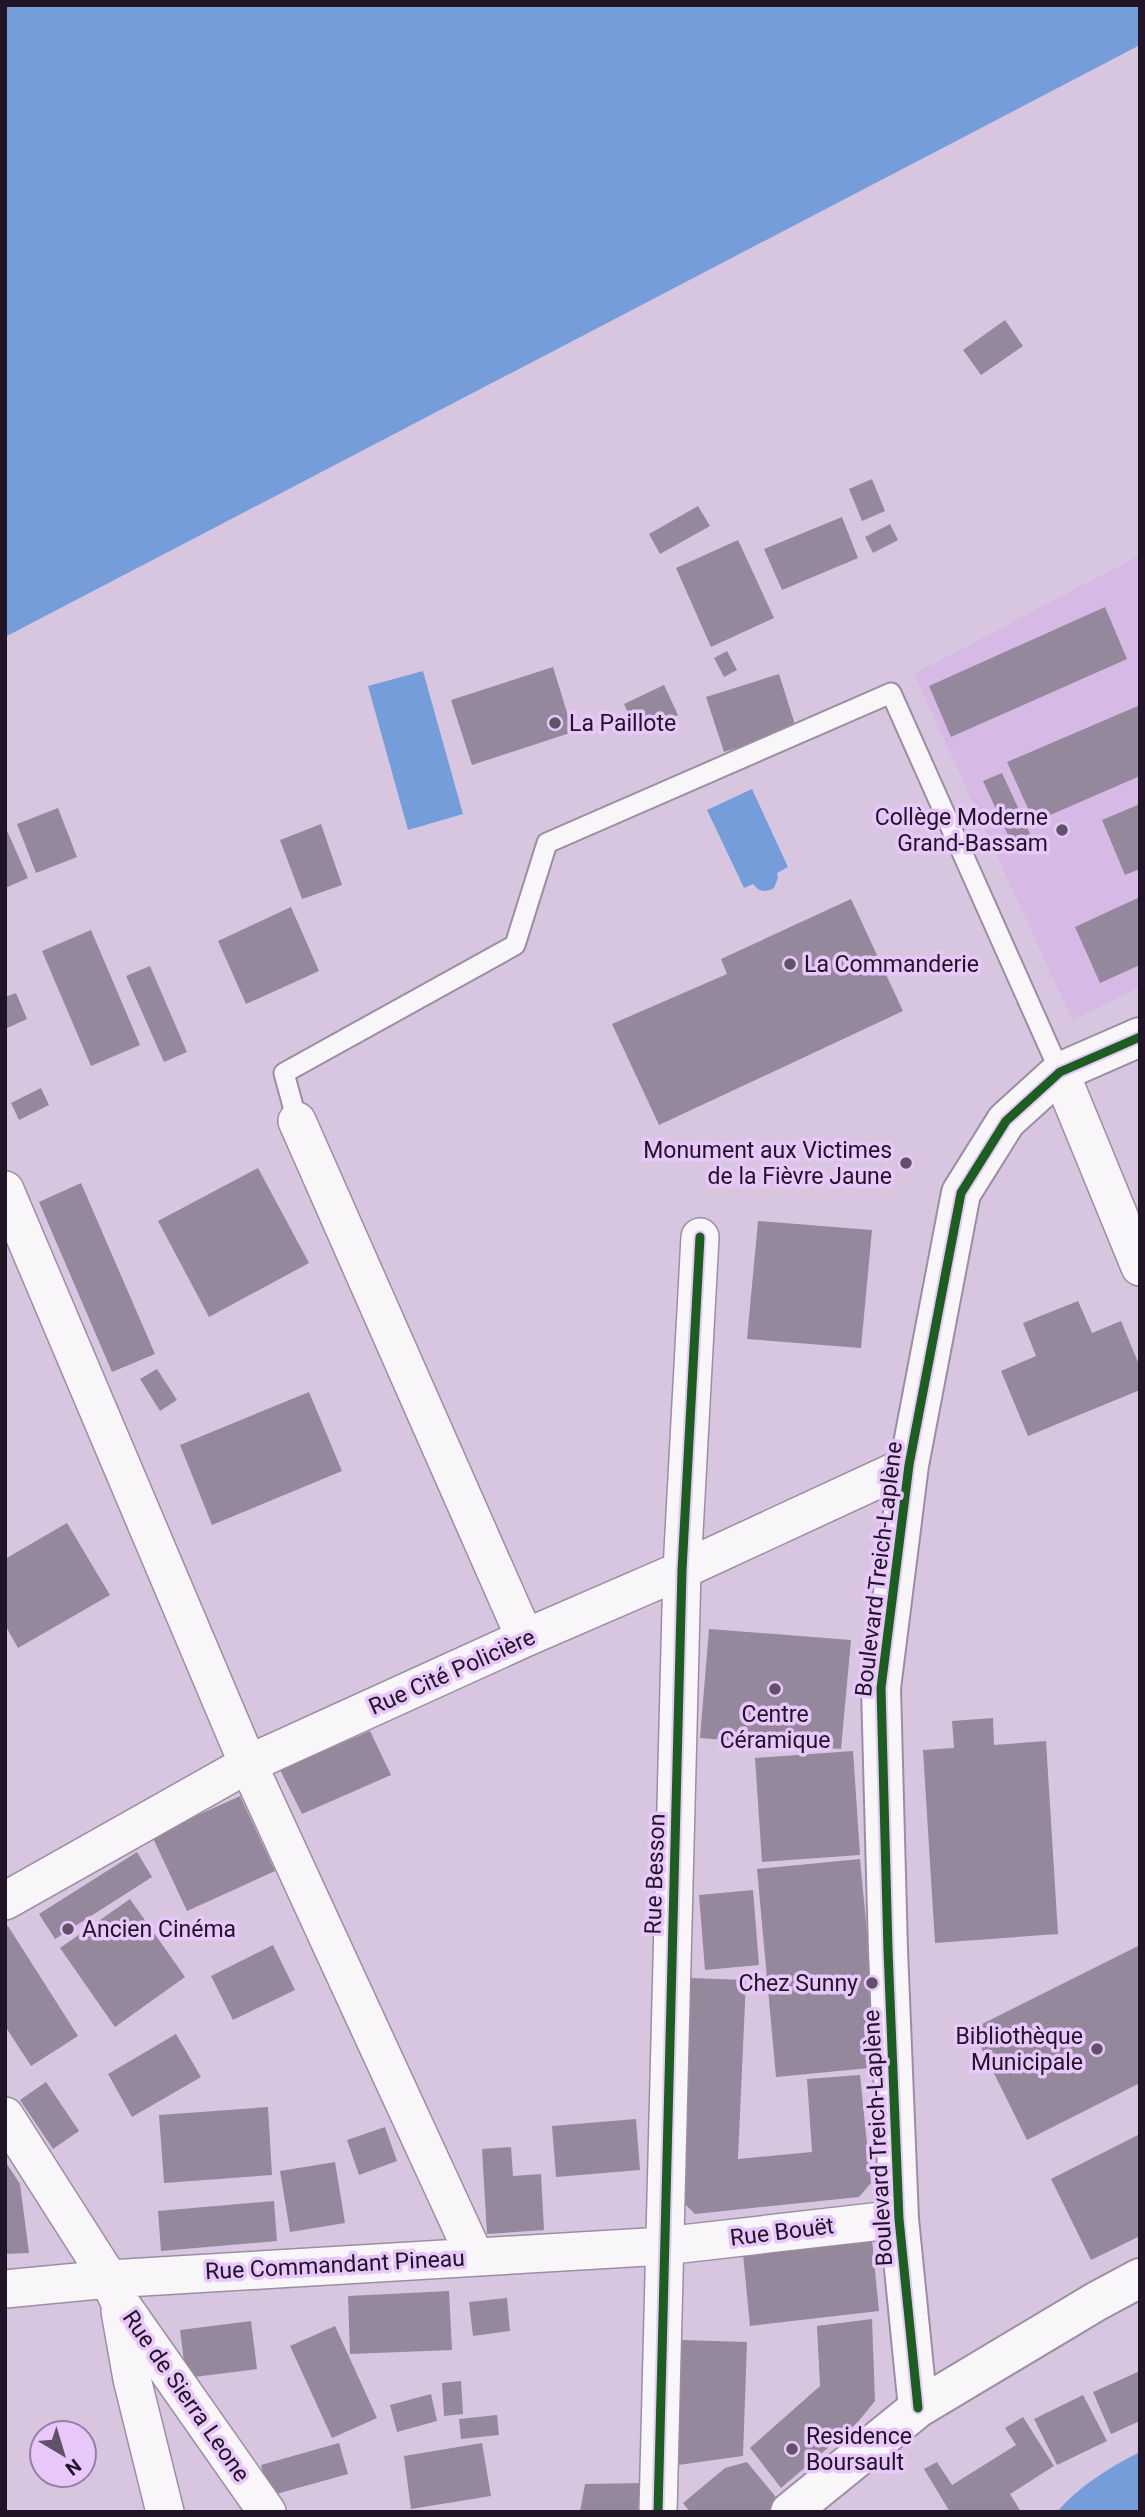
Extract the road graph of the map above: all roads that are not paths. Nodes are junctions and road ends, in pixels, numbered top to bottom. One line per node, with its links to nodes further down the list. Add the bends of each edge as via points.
1 (1140, 1037): 2 (street, Boulevard Treich-Laplène)
2 (1060, 1072): 3 (lane, via 891,693 547,843 515,945 284,1073); 6 (street); 7 (street, Boulevard Treich-Laplène, via 1006,1121 961,1193)
3 (298, 1121): 9 (street)
4 (5, 1190): 10 (street)
5 (700, 1237): 8 (street, Rue Besson)
6 (1140, 1267)
7 (909, 1465): 8 (street, Rue Cité Policière); 13 (street, Boulevard Treich-Laplène, via 881,1688)
8 (682, 1570): 9 (street, Rue Cité Policière); 14 (street, Rue Besson)
9 (525, 1638): 10 (street, Rue Cité Policière)
10 (248, 1764): 11 (street, Rue Cité Policière); 15 (street)
11 (5, 1901)
12 (5, 2116): 18 (street, Rue de Sierra Leone)
13 (899, 2219): 14 (street, Rue Bouët); 19 (street, Boulevard Treich-Laplène)
14 (664, 2246): 15 (street, Rue Commandant Pineau); 22 (street, Rue Besson)
15 (475, 2257): 18 (street, Rue Commandant Pineau)
16 (1140, 2278): 19 (street)
17 (5, 2289): 18 (street, Rue Commandant Pineau)
18 (114, 2290): 20 (street); 21 (street, Rue de Sierra Leone)
19 (918, 2408): 23 (street)
20 (165, 2512)
21 (267, 2512)
22 (658, 2512)
23 (790, 2512)

